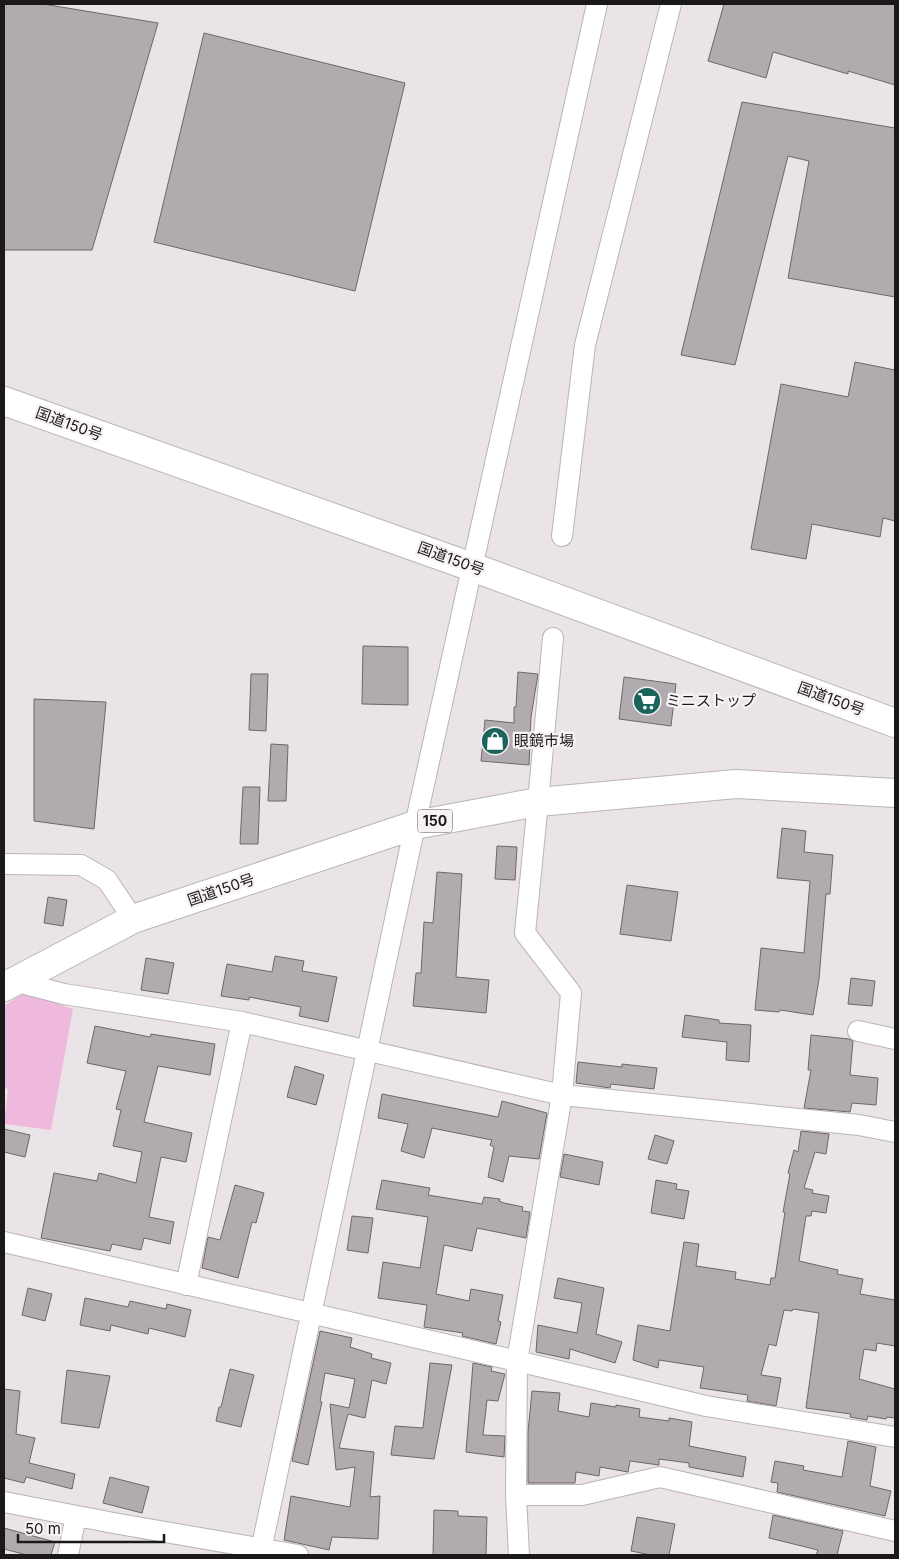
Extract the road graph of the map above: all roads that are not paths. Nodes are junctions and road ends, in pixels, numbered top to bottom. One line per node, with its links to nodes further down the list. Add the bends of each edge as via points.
1 (597, 4): 5 (street)
2 (671, 4): 4 (street, via 585,345)
3 (4, 401): 5 (highway, 国道150号)
4 (562, 536)
5 (472, 566): 7 (highway, 国道150号); 10 (street)
6 (553, 638): 9 (street)
7 (895, 723)
8 (895, 793): 9 (highway, 国道150号 / 150, via 736,784)
9 (538, 802): 10 (highway, 国道150号 / 150); 18 (street, via 525,933 571,993)
10 (415, 825): 12 (highway, 国道150号 / 150); 17 (street)
11 (4, 864): 12 (street, via 81,865 107,880)
12 (133, 919): 13 (highway, 国道150号 / 150)
13 (9, 984): 14 (street)
14 (242, 1022): 17 (street); 21 (street)
15 (858, 1031): 16 (street)
16 (895, 1039)
17 (368, 1052): 18 (street); 22 (street)
18 (562, 1095): 19 (street, via 859,1124); 23 (street)
19 (895, 1132)
20 (4, 1242): 21 (street)
21 (186, 1284): 22 (street)
22 (312, 1314): 23 (street); 29 (street)
23 (517, 1361): 24 (street, via 706,1406); 25 (street)
24 (895, 1437)
25 (516, 1495): 28 (street, via 582,1495 660,1477); 32 (street)
26 (4, 1502): 27 (street)
27 (76, 1516): 29 (street); 30 (street)
28 (895, 1531)
29 (261, 1552): 31 (street)
30 (68, 1555)
31 (298, 1555)
32 (519, 1555)

